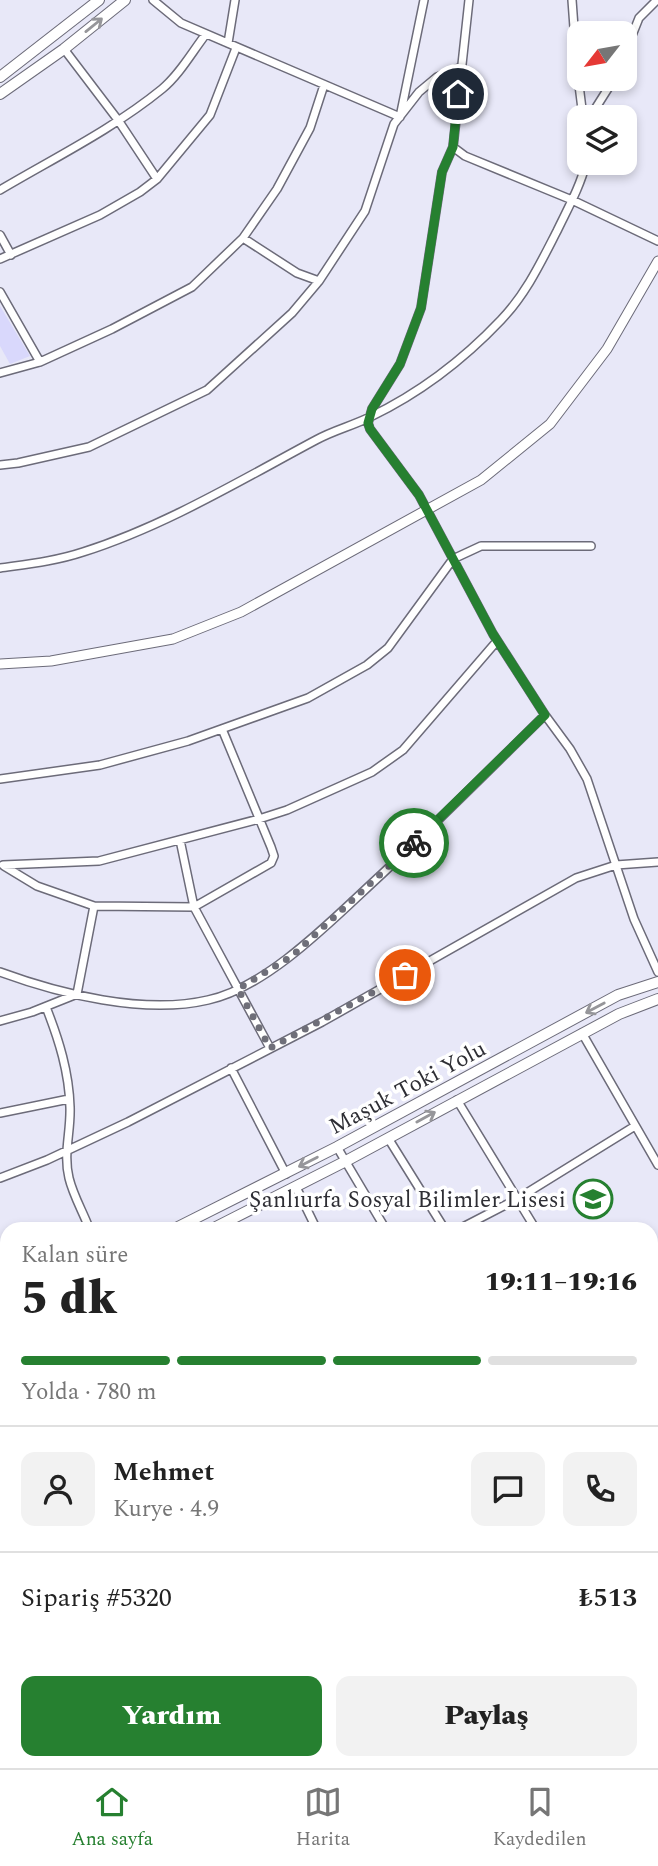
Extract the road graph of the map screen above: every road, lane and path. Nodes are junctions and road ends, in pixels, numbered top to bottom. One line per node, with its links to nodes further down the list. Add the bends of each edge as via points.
1 (99, 0): 15 (main road)
2 (125, 0): 13 (main road, one-way to 2)
3 (153, 0): 10 (street, via 181,23)
4 (234, 0): 11 (street)
5 (424, 0): 19 (street)
6 (469, 0): 14 (street)
7 (572, 0): 18 (street)
8 (657, 0): 9 (street)
9 (637, 24)
10 (206, 34): 11 (street); 20 (street, via 163,88)
11 (228, 43): 12 (street)
12 (236, 48): 16 (street); 23 (street, via 210,116)
13 (64, 49): 17 (main road); 20 (street)
14 (461, 67): 19 (street, via 437,77); 21 (street)
15 (0, 76)
16 (324, 85): 19 (street); 27 (street, via 310,128 277,189)
17 (0, 94)
18 (581, 105)
19 (400, 117): 32 (street, via 365,211)
20 (118, 120): 23 (street); 24 (street)
21 (453, 147): 25 (street); 36 (street, via 442,172 421,308 400,364)
22 (581, 175): 25 (street)
23 (158, 179): 29 (street, via 100,215)
24 (0, 190)
25 (572, 200): 28 (street); 36 (street, via 530,283 502,319 424,386)
26 (0, 235): 29 (street)
27 (243, 238): 32 (street); 34 (street, via 192,287)
28 (658, 240)
29 (11, 255): 30 (street)
30 (0, 259)
31 (658, 261): 38 (street, via 607,349 550,425 481,480)
32 (319, 281): 37 (street, via 292,313 207,390 89,447)
33 (0, 292): 34 (street)
34 (40, 362): 35 (street)
35 (0, 373)
36 (369, 418): 38 (street, via 370,429); 41 (street, via 337,429 137,532 82,553)
37 (0, 464)
38 (427, 510): 40 (street); 43 (street, via 241,612 173,639 51,661)
39 (591, 547): 40 (street, via 481,545)
40 (453, 559): 42 (street); 45 (street, via 388,648 367,665 308,698)
41 (0, 568)
42 (497, 641): 44 (street); 47 (street, via 391,761)
43 (0, 664)
44 (545, 715): 51 (street, via 587,779); 57 (street, via 292,956)
45 (222, 729): 46 (street, via 100,765); 47 (street)
46 (0, 779)
47 (259, 819): 48 (street); 53 (street, via 274,856 271,863)
48 (180, 840): 50 (street, via 99,861); 53 (street)
49 (658, 862): 51 (street)
50 (1, 864): 52 (street, via 37,886)
51 (616, 865): 55 (street); 63 (street, via 552,890)
52 (93, 906): 53 (street); 58 (street)
53 (194, 908): 57 (street)
54 (0, 972): 58 (street)
55 (658, 972)
56 (658, 982): 70 (main road, Maşuk Toki Yolu, one-way to 70, via 618,995)
57 (238, 989): 58 (street, via 209,1000 170,1006); 63 (street)
58 (77, 994): 60 (street)
59 (658, 999): 62 (main road)
60 (46, 1007): 61 (street); 65 (street, via 67,1072)
61 (0, 1021)
62 (582, 1034): 66 (main road); 68 (street)
63 (270, 1048): 64 (street)
64 (231, 1068): 71 (street); 74 (street)
65 (69, 1099): 67 (street); 71 (street)
66 (457, 1100): 69 (main road, one-way to 66); 77 (street)
67 (0, 1113)
68 (635, 1126): 73 (street); 77 (street)
69 (388, 1138): 72 (main road); 83 (street)
70 (337, 1147): 72 (street); 74 (main road, Maşuk Toki Yolu, one-way to 74)
71 (65, 1152): 75 (street); 78 (street, via 69,1179)
72 (346, 1161): 76 (main road); 82 (street)
73 (658, 1165)
74 (286, 1174): 79 (main road, Maşuk Toki Yolu)
75 (0, 1178)
76 (296, 1187): 80 (main road); 81 (street)
77 (517, 1199): 84 (street); 85 (street)
78 (87, 1222)
79 (188, 1222)
80 (226, 1222)
81 (313, 1222)
82 (382, 1222)
83 (440, 1222)
84 (473, 1222)
85 (531, 1222)

